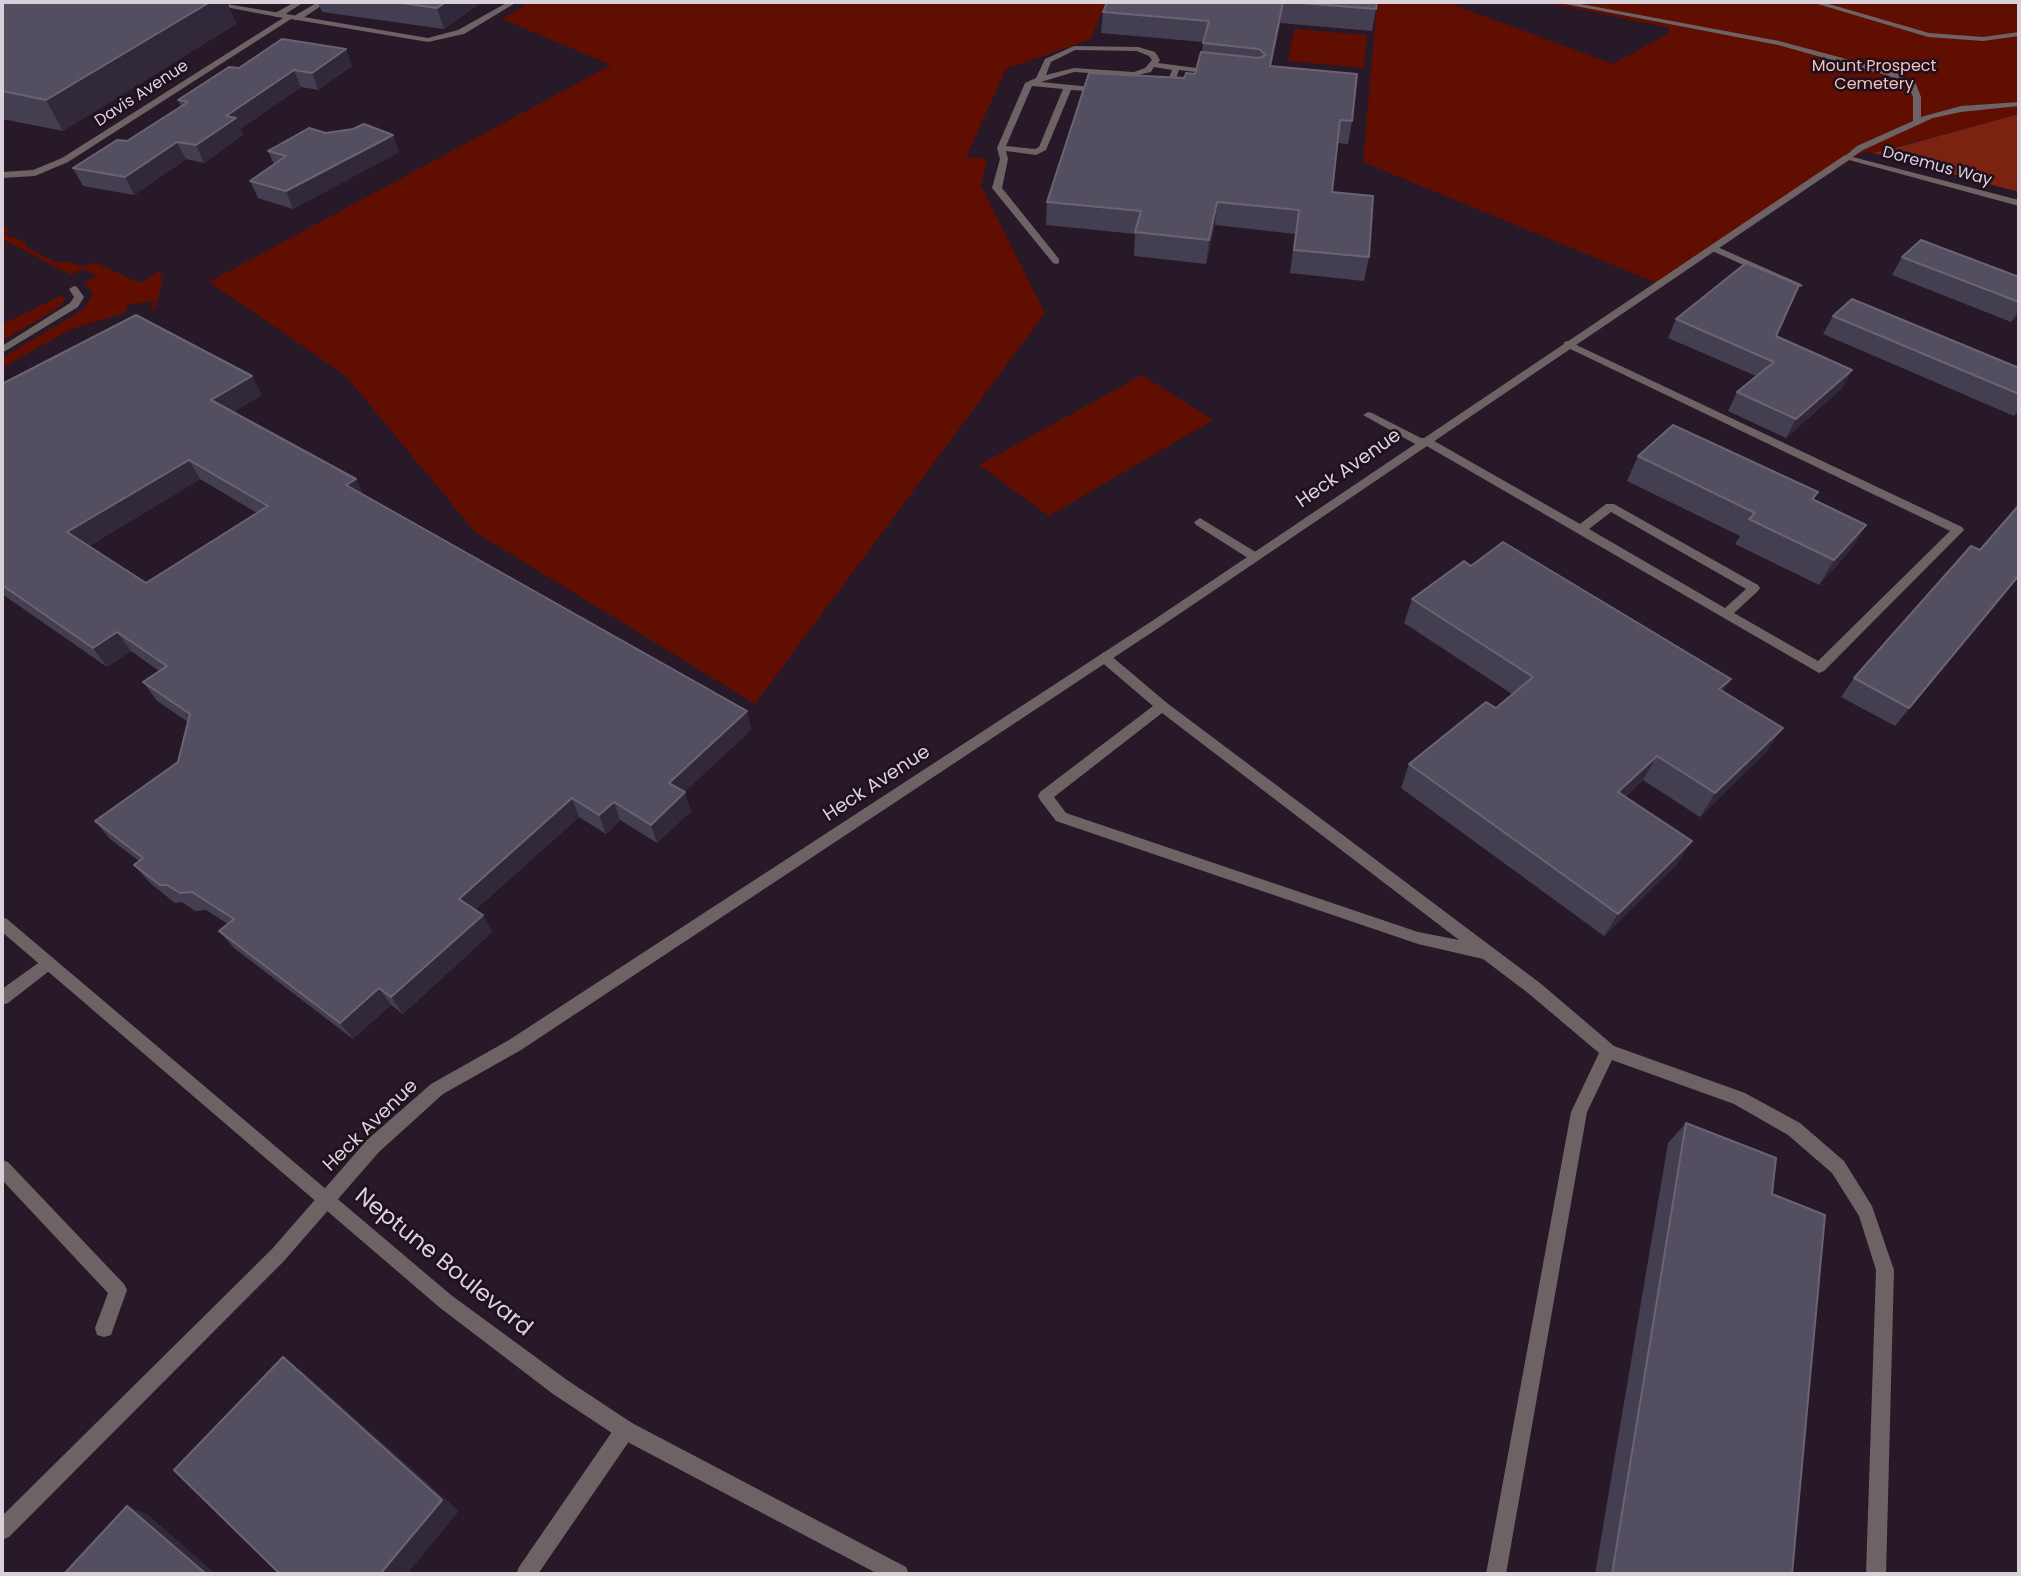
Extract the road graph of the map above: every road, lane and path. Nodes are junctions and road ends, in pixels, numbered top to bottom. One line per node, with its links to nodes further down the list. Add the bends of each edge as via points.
1 (203, 2): 7 (street)
2 (300, 2): 7 (street)
3 (323, 2): 8 (street, Davis Avenue)
4 (513, 2): 8 (street, via 461,32 428,40)
5 (1559, 2): 19 (street, via 1779,43 1892,74 1912,84)
6 (1815, 2): 9 (street, via 1928,35 1983,39)
7 (278, 15): 8 (street)
8 (293, 17): 22 (street, Davis Avenue, via 65,160 35,173)
9 (2019, 34)
10 (1154, 65): 11 (street); 13 (street, via 1134,74 1074,70); 13 (street, via 1155,57 1145,51 1083,47 1048,61)
11 (1176, 69): 12 (street); 17 (street, via 1166,97)
12 (1229, 74)
13 (1040, 79): 14 (street)
14 (1029, 83): 15 (street); 20 (street)
15 (1068, 87): 16 (street); 20 (street, via 1043,148 1036,152)
16 (1117, 92)
17 (1154, 95)
18 (2019, 104): 19 (street, Heck Avenue, via 1953,111)
19 (1917, 122): 21 (street, Heck Avenue)
20 (1001, 148): 25 (street, via 1004,159 997,188)
21 (1848, 157): 23 (street, Doremus Way); 24 (street, Heck Avenue)
22 (2, 175)
23 (2019, 203)
24 (1713, 248): 26 (street); 28 (street, Heck Avenue)
25 (1056, 261)
26 (1798, 286)
27 (74, 289): 29 (street, via 79,297 74,305)
28 (1568, 344): 31 (street, Heck Avenue); 35 (street, via 1958,530 1819,668)
29 (2, 350)
30 (1368, 415): 31 (street)
31 (1423, 442): 33 (street); 34 (street, Heck Avenue)
32 (1200, 522): 34 (street)
33 (1580, 530): 35 (street); 35 (street, via 1610,507 1754,588)
34 (1255, 557): 36 (street, Heck Avenue)
35 (1726, 614)
36 (1104, 657): 37 (street); 44 (street, Heck Avenue, via 515,1045 437,1089 396,1124)
37 (1162, 706): 39 (street); 39 (street, via 1045,796 1061,817 1418,938)
38 (2, 923): 40 (street, Neptune Boulevard)
39 (1488, 953): 42 (street)
40 (48, 963): 41 (street); 44 (street, Neptune Boulevard)
41 (2, 998)
42 (1608, 1051): 50 (street, via 1579,1112); 51 (street, via 1738,1098 1794,1129 1838,1167 1866,1212 1885,1270)
43 (2, 1168): 45 (street, via 118,1290)
44 (326, 1199): 46 (street, Neptune Boulevard, via 445,1301); 47 (street, Heck Avenue, via 278,1255)
45 (104, 1328)
46 (625, 1430): 48 (street); 49 (street, Neptune Boulevard)
47 (2, 1530)
48 (526, 1574)
49 (899, 1574)
50 (1496, 1574)
51 (1876, 1574)

